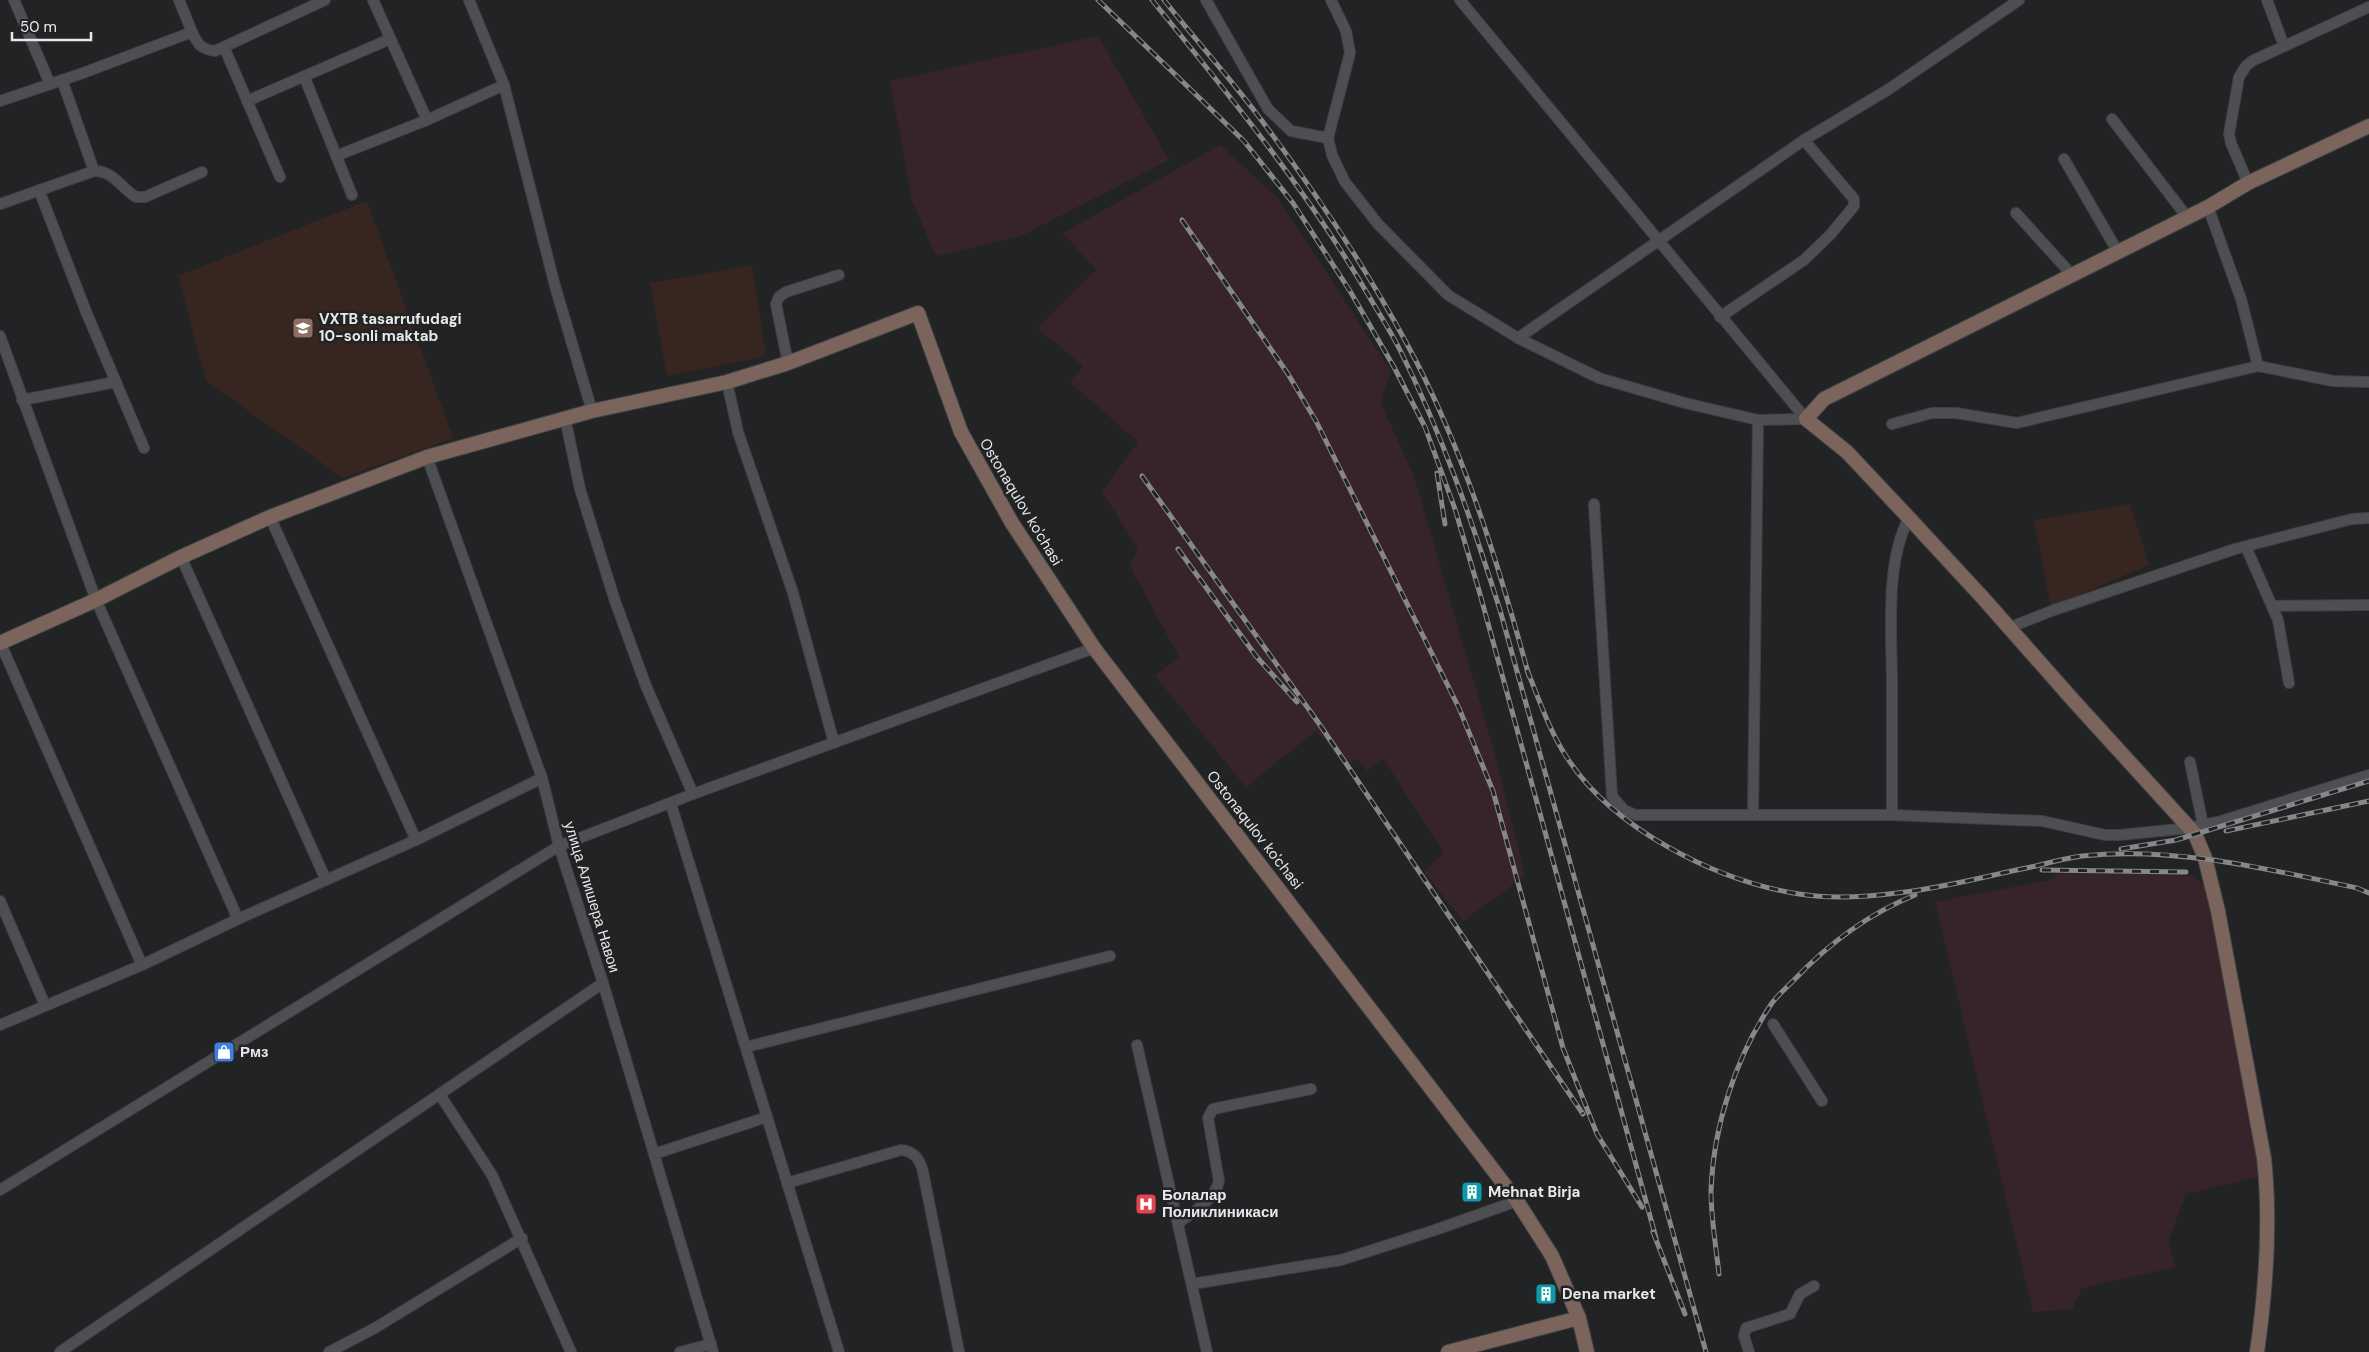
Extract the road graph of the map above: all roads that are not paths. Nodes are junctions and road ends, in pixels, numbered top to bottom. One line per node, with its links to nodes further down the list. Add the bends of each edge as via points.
1 (14, 0): 18 (street)
2 (179, 0): 12 (street)
3 (324, 0): 15 (street)
4 (373, 0): 13 (street)
5 (469, 0): 19 (street)
6 (1206, 0): 25 (street, via 1268,109 1291,131)
7 (1332, 0): 25 (street, via 1346,30 1350,53)
8 (1460, 0): 39 (street)
9 (2019, 0): 26 (street, via 1889,89)
10 (2267, 0): 14 (street)
11 (2369, 7): 14 (street)
12 (192, 32): 15 (street, via 198,45 205,50 215,51); 17 (street)
13 (390, 39): 16 (street); 23 (street)
14 (2284, 46): 32 (street, via 2252,61 2240,77 2229,134)
15 (224, 47): 21 (street)
16 (304, 76): 21 (street); 27 (street)
17 (62, 80): 18 (street); 29 (street)
18 (50, 84): 20 (street)
19 (504, 86): 23 (street); 52 (street, via 555,286)
20 (0, 101)
21 (247, 101): 31 (street)
22 (2112, 119): 38 (street)
23 (427, 120): 27 (street)
24 (2369, 126): 32 (street)
25 (1328, 138): 45 (street, via 1332,155 1346,182 1378,224 1448,295)
26 (1804, 140): 39 (street); 43 (street, via 1854,199 1854,206 1804,260)
27 (336, 156): 34 (street)
28 (2064, 159): 40 (street)
29 (94, 171): 30 (street, via 112,176 136,197 144,197); 33 (street)
30 (202, 172)
31 (280, 177)
32 (2248, 183): 36 (street)
33 (39, 190): 35 (street); 48 (street, via 86,314)
34 (352, 195)
35 (0, 204)
36 (2208, 207): 38 (street); 47 (street, via 2241,299)
37 (2016, 213): 42 (street)
38 (2187, 217): 40 (street)
39 (1657, 240): 43 (street); 45 (street)
40 (2118, 252): 42 (street)
41 (839, 275): 46 (street, via 786,292 779,298 776,304)
42 (2072, 275): 54 (street, via 1824,399)
43 (1720, 316): 54 (street)
44 (0, 336): 51 (street)
45 (1518, 338): 55 (street, via 1599,378)
46 (788, 363): 49 (street); 70 (street, Ostonaqulov ko'chasi, via 918,313 961,432 1012,523)
47 (2258, 366): 50 (street, via 2333,381); 56 (street, via 2017,422 1956,413 1932,413)
48 (116, 382): 51 (street); 57 (street)
49 (727, 382): 52 (street); 72 (street, via 738,432 793,594)
50 (2369, 382)
51 (22, 400): 65 (street)
52 (592, 411): 53 (street)
53 (564, 418): 58 (street); 76 (street, via 580,489 615,601 646,686)
54 (1806, 419): 55 (street); 61 (street, via 1847,452)
55 (1758, 420): 78 (street)
56 (1892, 424)
57 (144, 448)
58 (427, 457): 60 (street); 75 (street, улица Алишера Навои)
59 (1594, 504): 78 (street, via 1612,796 1624,810 1635,815)
60 (270, 517): 64 (street); 81 (street)
61 (1908, 518): 68 (street); 79 (street, via 1897,546 1892,618)
62 (2369, 518): 63 (street, via 2352,519)
63 (2246, 547): 67 (street); 68 (street)
64 (181, 557): 65 (street); 83 (street)
65 (96, 600): 69 (street); 85 (street)
66 (2369, 605): 67 (street)
67 (2272, 606): 71 (street, via 2278,620)
68 (2008, 628): 80 (street)
69 (0, 643): 87 (street)
70 (1094, 648): 72 (street); 101 (street, Ostonaqulov ko'chasi)
71 (2289, 683)
72 (834, 742): 76 (street)
73 (2190, 762): 80 (street)
74 (2369, 775): 80 (street)
75 (542, 778): 81 (street); 82 (street, улица Алишера Навои)
76 (693, 794): 77 (street)
77 (671, 804): 82 (street); 93 (street)
78 (1753, 814): 79 (street)
79 (1892, 815): 80 (street, via 2042,821 2105,835)
80 (2196, 827): 119 (street, via 2195,834 2205,858 2218,911 2264,1158 2267,1184 2264,1303)
81 (416, 840): 83 (street)
82 (559, 846): 88 (street, улица Алишера Навои); 100 (street)
83 (326, 880): 85 (street)
84 (0, 901): 89 (street)
85 (238, 918): 87 (street)
86 (1110, 956): 93 (street)
87 (142, 964): 89 (street)
88 (603, 983): 95 (street); 98 (street, улица Алишера Навои)
89 (45, 1005): 90 (street)
90 (0, 1024)
91 (1773, 1024): 96 (street)
92 (1137, 1045): 102 (street)
93 (746, 1047): 97 (street)
94 (1311, 1090): 102 (street, via 1213,1109 1208,1118 1219,1182 1202,1204)
95 (440, 1095): 103 (street, via 492,1175); 109 (street)
96 (1822, 1101)
97 (767, 1117): 98 (street); 99 (street)
98 (654, 1154): 107 (street, улица Алишера Навои)
99 (787, 1184): 113 (street); 114 (street, via 901,1150 909,1151 918,1158)
100 (0, 1190)
101 (1517, 1201): 104 (street, via 1341,1260); 106 (street, Ostonaqulov ko'chasi, via 1552,1256)
102 (1178, 1223): 104 (street)
103 (522, 1238): 110 (street, via 375,1328); 111 (street)
104 (1192, 1284): 115 (street)
105 (1814, 1286): 118 (street, via 1799,1295 1790,1314 1746,1328 1744,1336)
106 (1579, 1318): 108 (street); 117 (street, Ostonaqulov ko'chasi)
107 (712, 1348): 112 (street)
108 (1468, 1350): 116 (street)
109 (60, 1352)
110 (329, 1352)
111 (571, 1352)
112 (680, 1352)
113 (839, 1352)
114 (959, 1352)
115 (1207, 1352)
116 (1448, 1352)
117 (1587, 1352)
118 (1749, 1352)
119 (2257, 1352)

